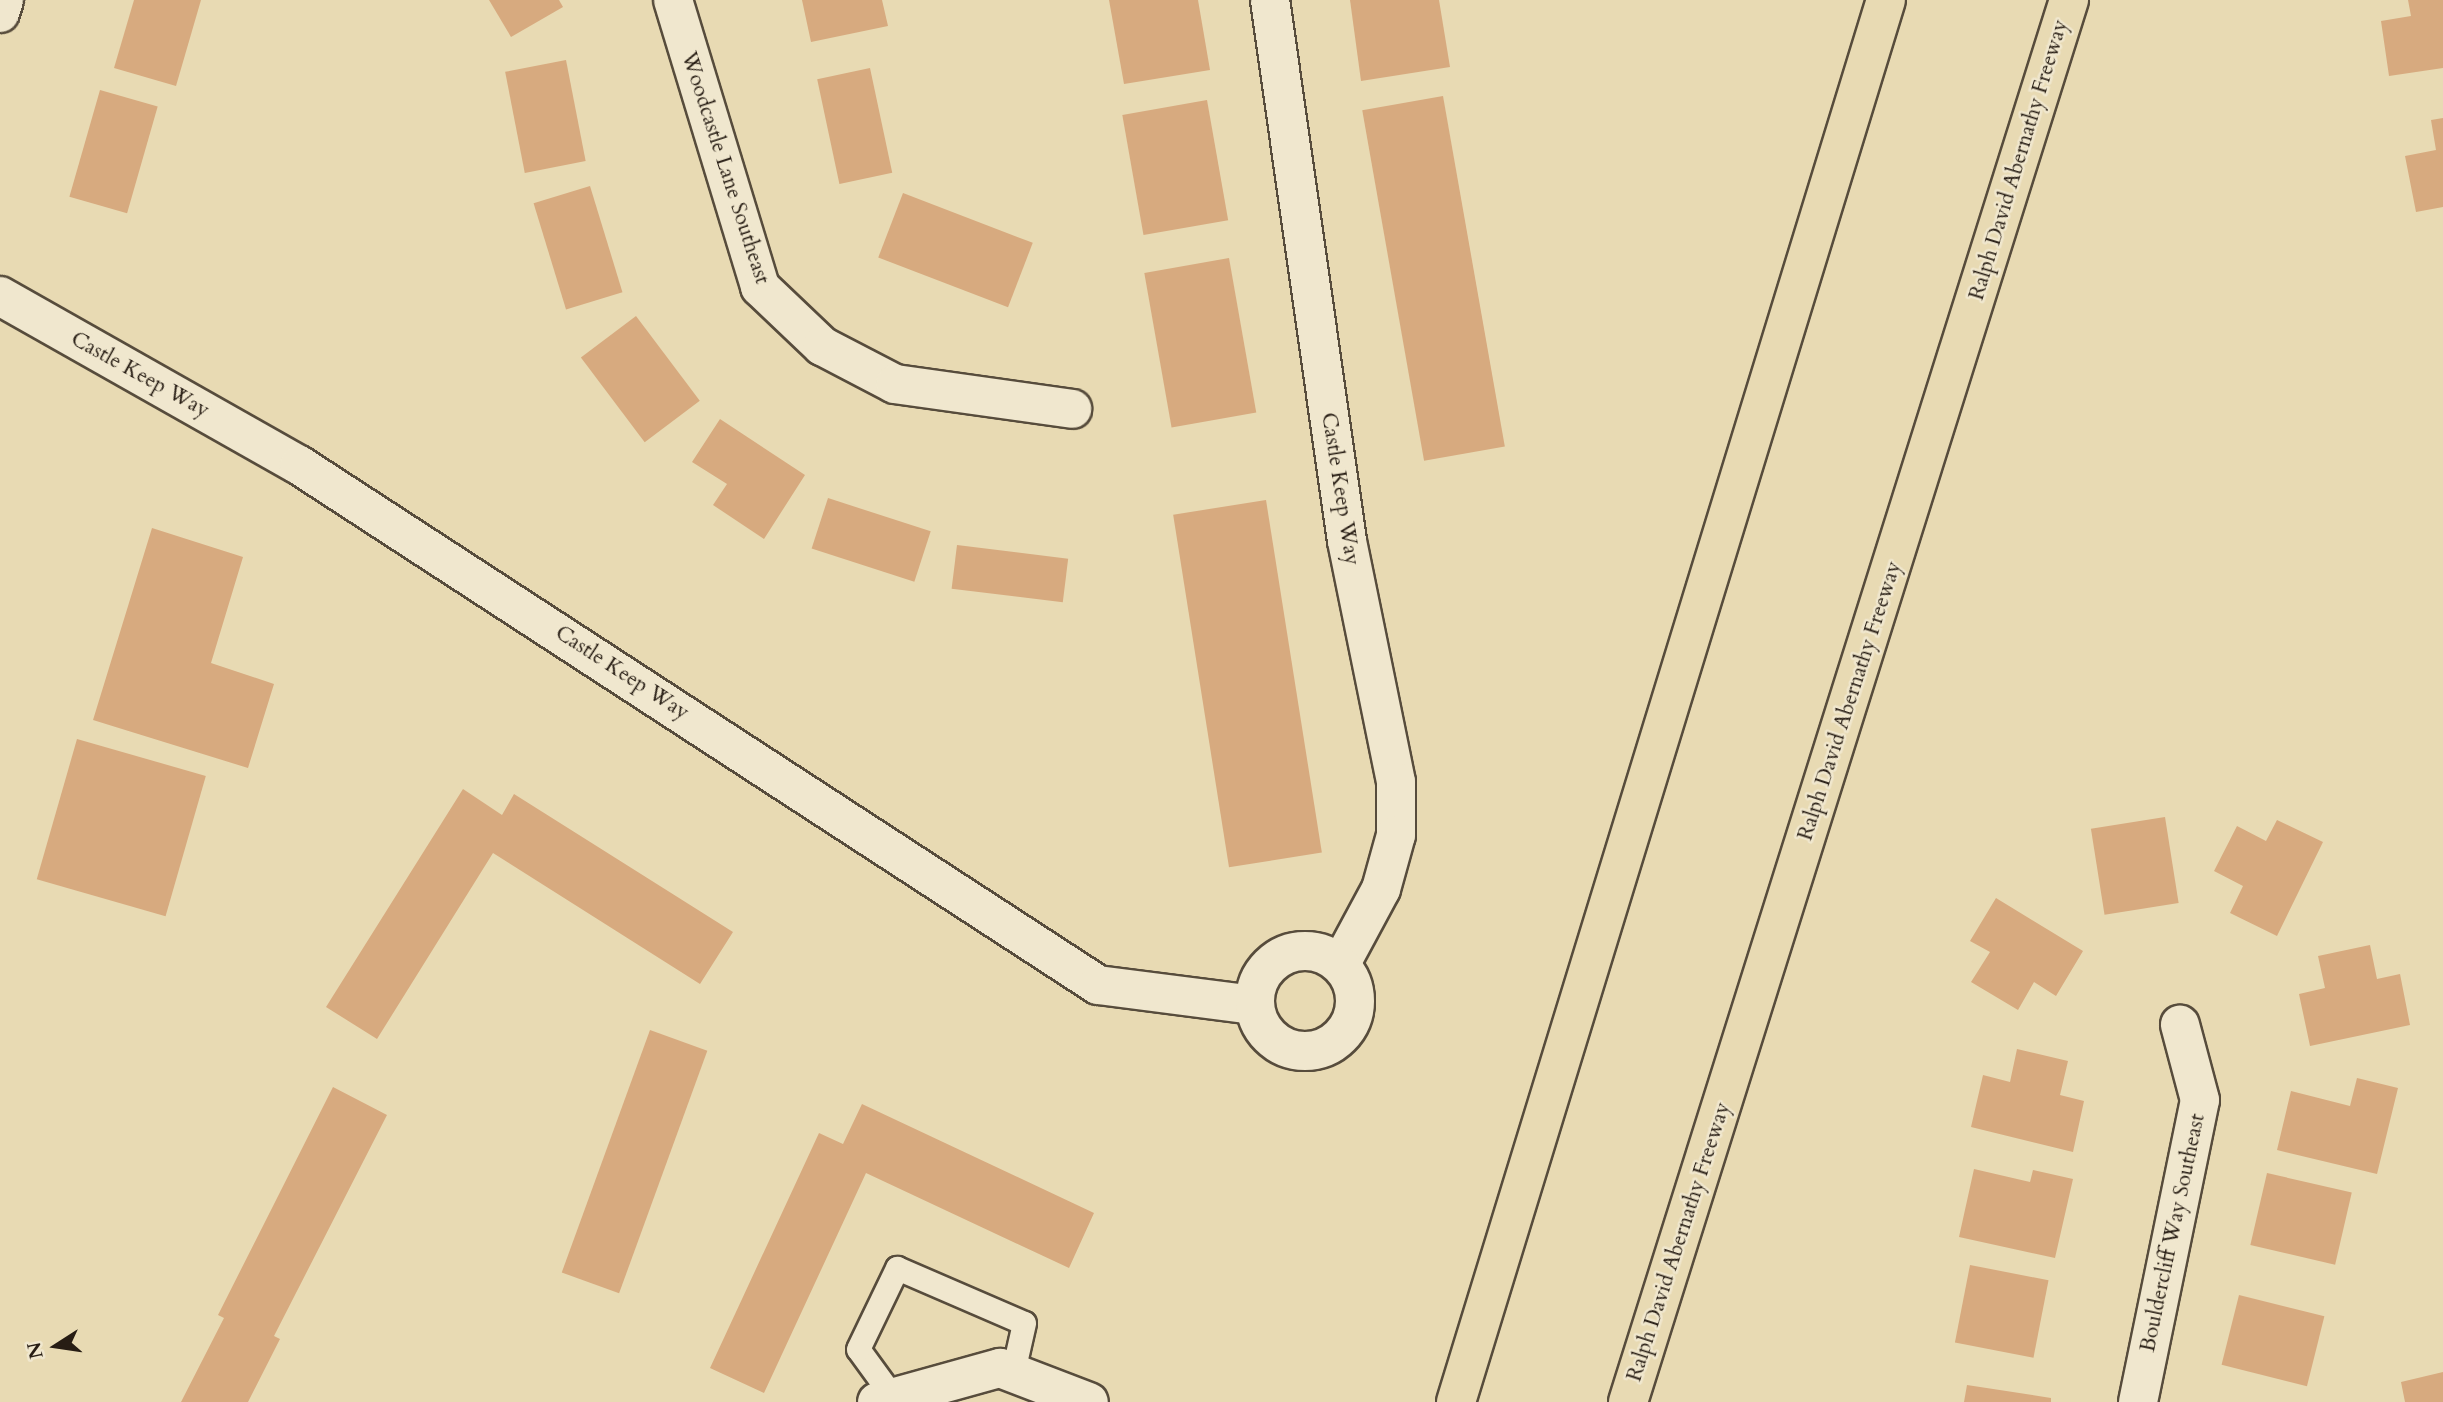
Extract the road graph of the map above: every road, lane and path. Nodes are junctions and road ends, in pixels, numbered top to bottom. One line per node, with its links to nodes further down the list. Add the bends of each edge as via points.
1 (4, 0): 6 (street)
2 (673, 0): 8 (street, Woodcastle Lane Southeast, via 760,287 822,346 895,384)
3 (1270, 0): 9 (street, Castle Keep Way, via 1347,541 1396,782 1396,835 1381,889)
4 (1886, 0): 15 (highway)
5 (2069, 0): 16 (highway, Ralph David Abernathy Freeway)
6 (0, 13)
7 (0, 296): 10 (street, Castle Keep Way, via 299,465 1098,985)
8 (1072, 409)
9 (1340, 965): 10 (street, via 1314,951 1281,957 1257,985); 10 (street, via 1355,998 1352,1020 1334,1043 1316,1050 1283,1047 1267,1035)
10 (1255, 1005)
11 (2180, 1025): 17 (street, Bouldercliff Way Southeast, via 2200,1100)
12 (1013, 1373): 13 (street, via 999,1368); 13 (lane, via 1024,1323 897,1268 858,1349); 14 (street)
13 (885, 1400)
14 (1089, 1402)
15 (1456, 1402)
16 (1628, 1402)
17 (2138, 1402)

